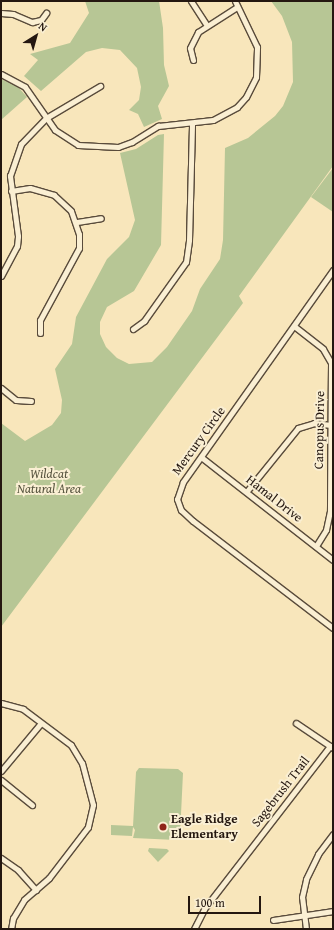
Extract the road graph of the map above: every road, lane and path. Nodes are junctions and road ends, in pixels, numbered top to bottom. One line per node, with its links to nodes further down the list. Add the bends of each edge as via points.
1 (191, 1): 6 (street)
2 (235, 1): 3 (street)
3 (237, 7): 6 (street); 11 (street, via 250,28 257,47 257,66 252,87 226,115)
4 (1, 13): 5 (street, via 13,14 32,22 41,20)
5 (46, 13)
6 (206, 24): 7 (street, via 192,40 190,48)
7 (193, 60)
8 (1, 74): 10 (street, via 25,87)
9 (100, 86): 10 (street)
10 (46, 118): 11 (street, via 66,139 78,145 104,148 132,142 158,126); 12 (street, via 27,135 16,154 10,176)
11 (192, 123): 18 (street, via 189,240 186,262 144,321)
12 (11, 191): 14 (street, via 30,188 54,195 63,201); 16 (street, via 18,236 17,246)
13 (101, 218): 14 (street)
14 (77, 222): 19 (street, via 79,248 40,320)
15 (333, 270): 17 (street, Mercury Circle)
16 (1, 276)
17 (294, 326): 22 (street, Canopus Drive, via 323,349 331,363); 23 (street, Mercury Circle)
18 (133, 329)
19 (40, 333)
20 (1, 388): 21 (street, via 16,400)
21 (31, 401)
22 (331, 425): 24 (street, via 314,423 298,428); 25 (street, Canopus Drive, via 329,521)
23 (201, 457): 24 (street, Hamal Drive); 27 (street, Mercury Circle, via 179,490 177,499 181,510)
24 (247, 491): 25 (street, Hamal Drive)
25 (316, 546): 26 (street, Hamal Drive)
26 (333, 560)
27 (333, 628)
28 (1, 703): 29 (street, via 15,705)
29 (41, 723): 32 (street); 37 (street, via 78,752 93,797 93,811 85,832 49,878)
30 (296, 723): 31 (street)
31 (332, 747): 42 (street, Sagebrush Trail, via 204,909)
32 (1, 771)
33 (1, 780): 34 (street)
34 (32, 805)
35 (333, 834): 39 (street, via 318,854 306,879 302,897)
36 (1, 858): 37 (street, via 18,870)
37 (36, 890): 41 (street, via 19,907)
38 (333, 911): 39 (street)
39 (303, 915): 40 (street); 43 (street)
40 (273, 920)
41 (11, 929)
42 (194, 929)
43 (306, 929)

